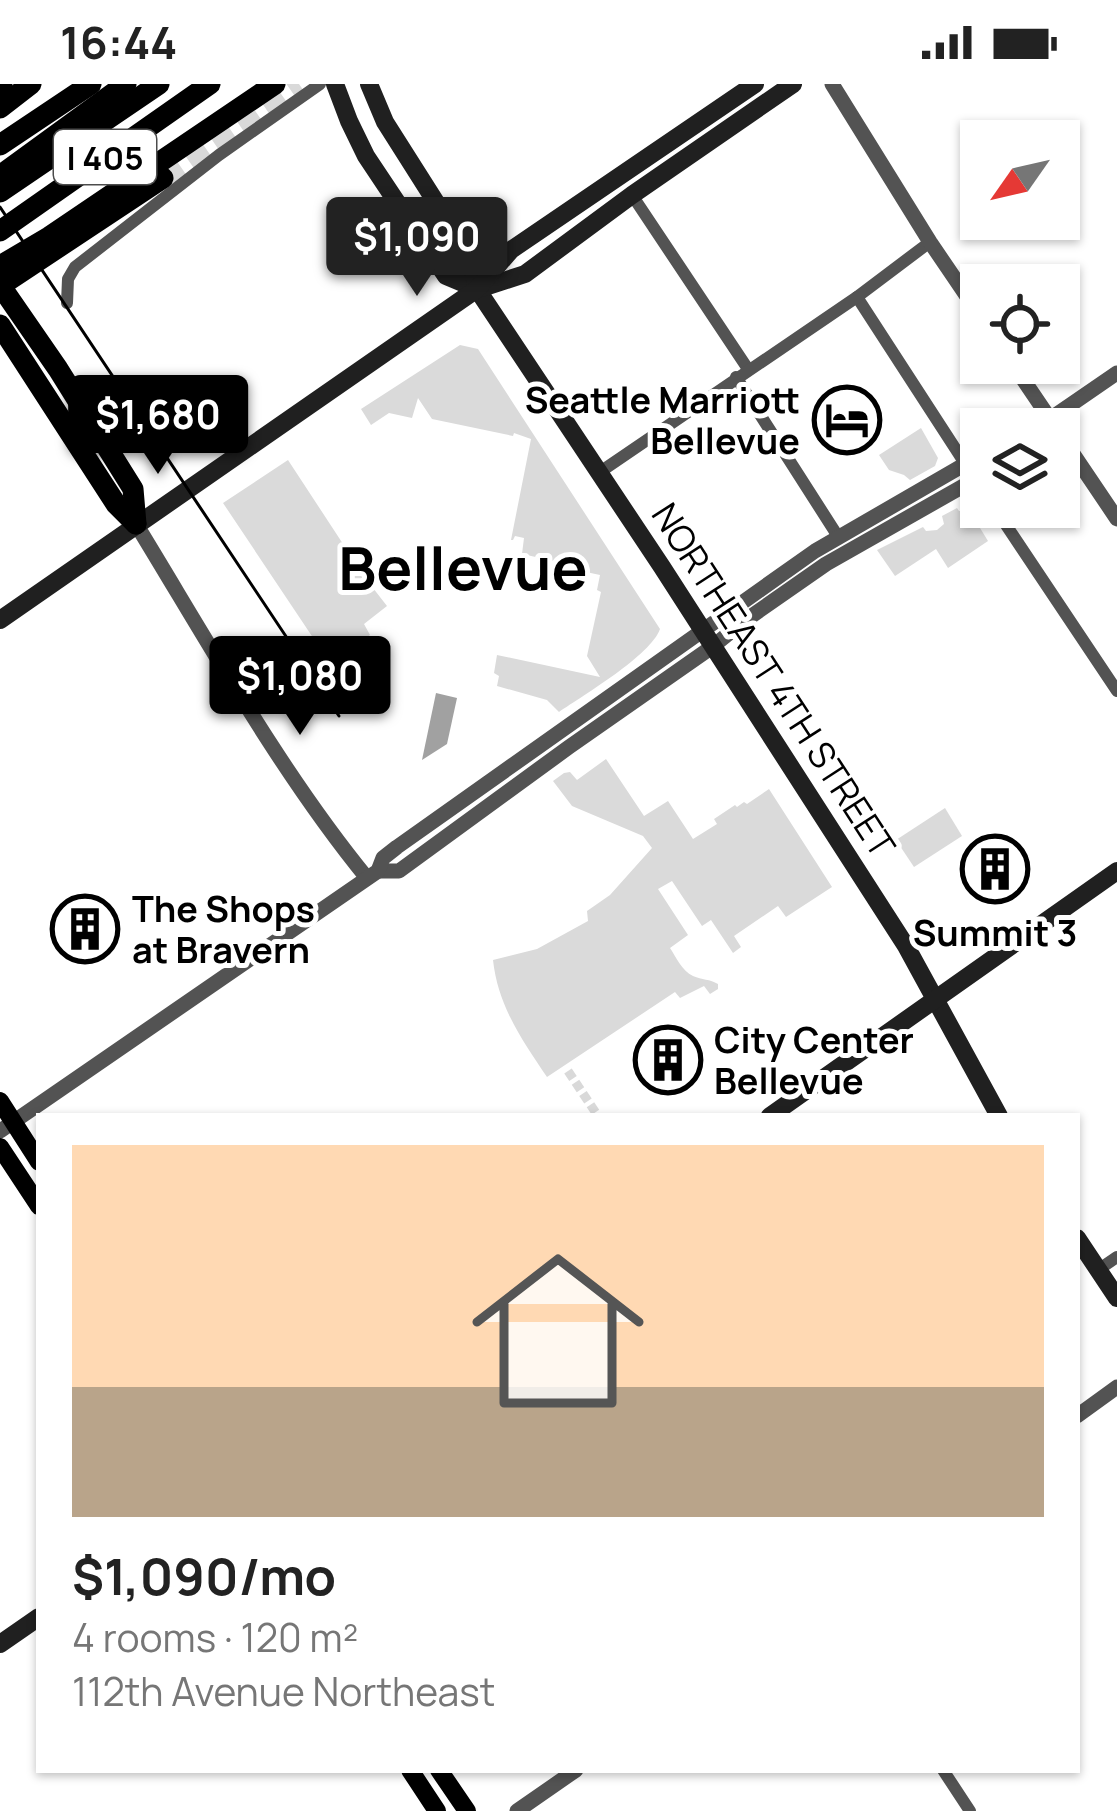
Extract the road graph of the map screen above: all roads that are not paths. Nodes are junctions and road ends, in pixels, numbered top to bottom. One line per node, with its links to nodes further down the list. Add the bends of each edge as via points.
1 (31, 84): 13 (highway)
2 (91, 84): 14 (highway, I 405)
3 (126, 84): 17 (highway)
4 (159, 84): 19 (highway)
5 (210, 84): 21 (highway, I 405)
6 (275, 84): 23 (highway)
7 (320, 84): 30 (street, via 75,267)
8 (335, 84): 27 (main road, NORTHEAST 4TH STREET, via 384,183 446,276)
9 (369, 84): 27 (main road, NORTHEAST 4TH STREET, via 470,256)
10 (755, 84): 15 (main road)
11 (793, 84): 16 (main road)
12 (832, 84): 22 (street)
13 (0, 108)
14 (0, 145)
15 (649, 155): 16 (main road); 27 (main road, via 511,250)
16 (662, 174): 20 (main road)
17 (0, 176)
18 (163, 178): 23 (highway)
19 (0, 193)
20 (632, 195): 27 (main road, via 524,274); 33 (street)
21 (0, 231)
22 (930, 242): 26 (street); 28 (street)
23 (47, 247): 24 (highway); 25 (highway); 29 (highway)
24 (0, 266)
25 (0, 285): 34 (highway)
26 (960, 286)
27 (477, 289): 38 (main road, NORTHEAST 4TH STREET); 42 (main road)
28 (856, 298): 33 (street); 36 (street)
29 (0, 303)
30 (67, 303)
31 (0, 325): 34 (highway)
32 (1117, 373): 35 (street)
33 (742, 374): 38 (street); 44 (street)
34 (48, 375): 42 (highway, via 133,488)
35 (1076, 408)
36 (960, 453)
37 (1080, 467): 41 (street)
38 (600, 472): 46 (main road, NORTHEAST 4TH STREET)
39 (960, 484): 44 (street)
40 (960, 486): 46 (street)
41 (1117, 519)
42 (136, 524): 45 (main road); 51 (street, via 303,790)
43 (1008, 528): 47 (street)
44 (838, 538): 46 (street)
45 (0, 620)
46 (707, 638): 48 (street); 49 (street); 52 (main road, NORTHEAST 4TH STREET)
47 (1117, 691)
48 (559, 732): 49 (street); 51 (street, via 383,857)
49 (538, 769): 51 (street, via 399,871)
50 (1117, 871): 52 (main road)
51 (371, 875): 56 (street)
52 (934, 999): 54 (main road); 55 (main road, NORTHEAST 4TH STREET)
53 (0, 1101): 56 (main road)
54 (774, 1113)
55 (997, 1113)
56 (7, 1126): 58 (main road)
57 (0, 1147): 59 (main road)
58 (36, 1159)
59 (36, 1201)
60 (1080, 1243): 62 (main road)
61 (1117, 1257): 62 (street)
62 (1098, 1270): 63 (main road)
63 (1117, 1298)
64 (1117, 1387): 65 (street)
65 (1080, 1414)
66 (36, 1620): 67 (main road)
67 (0, 1644)
68 (412, 1773): 72 (main road)
69 (442, 1773): 73 (main road)
70 (572, 1773): 74 (street)
71 (945, 1773): 75 (street)
72 (437, 1811)
73 (467, 1811)
74 (518, 1811)
75 (970, 1811)

